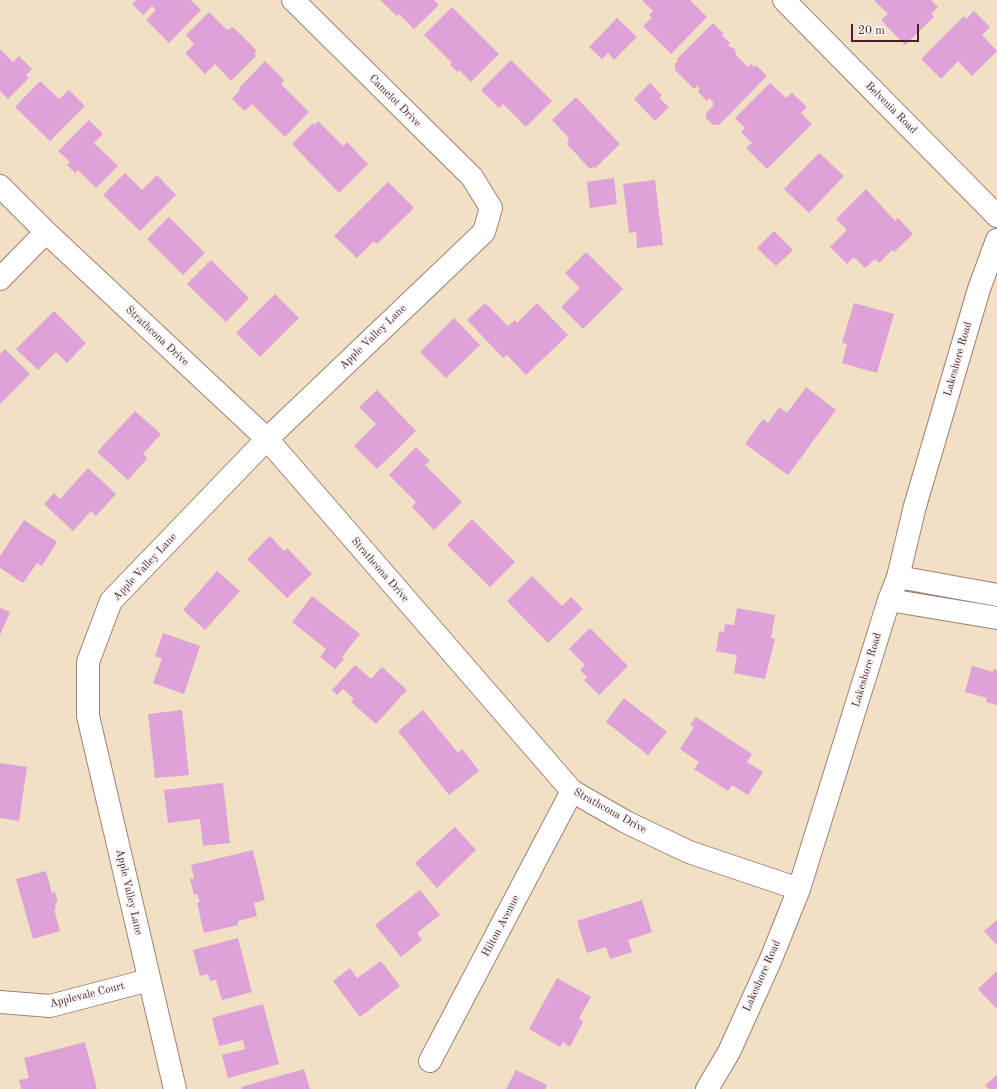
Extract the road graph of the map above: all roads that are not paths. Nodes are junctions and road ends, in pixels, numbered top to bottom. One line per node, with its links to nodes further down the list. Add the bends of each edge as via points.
1 (293, 0): 4 (street, Camelot Drive, via 472,178)
2 (784, 0): 5 (street, Belvenia Road)
3 (0, 186): 6 (street, Strathcona Drive)
4 (491, 208): 9 (street, Apple Valley Lane, via 484,232)
5 (997, 216)
6 (46, 232): 8 (street); 9 (street, Strathcona Drive)
7 (997, 240): 10 (street, Lakeshore Road, via 978,289 915,506)
8 (0, 279)
9 (267, 439): 16 (street, Strathcona Drive); 18 (street, Apple Valley Lane, via 111,601 88,662 88,716)
10 (898, 577): 11 (street); 13 (street, Lakeshore Road)
11 (956, 586): 12 (street); 14 (street)
12 (997, 595)
13 (889, 600): 14 (street); 17 (street, Lakeshore Road)
14 (950, 611): 15 (street)
15 (997, 618)
16 (572, 792): 17 (street, Strathcona Drive, via 626,822 689,852); 20 (street, Hilton Avenue)
17 (800, 889): 22 (street, Lakeshore Road, via 728,1052)
18 (149, 980): 19 (street, Applevale Court, via 50,1006); 21 (street, Apple Valley Lane)
19 (0, 1002)
20 (430, 1061)
21 (175, 1089)
22 (707, 1089)

